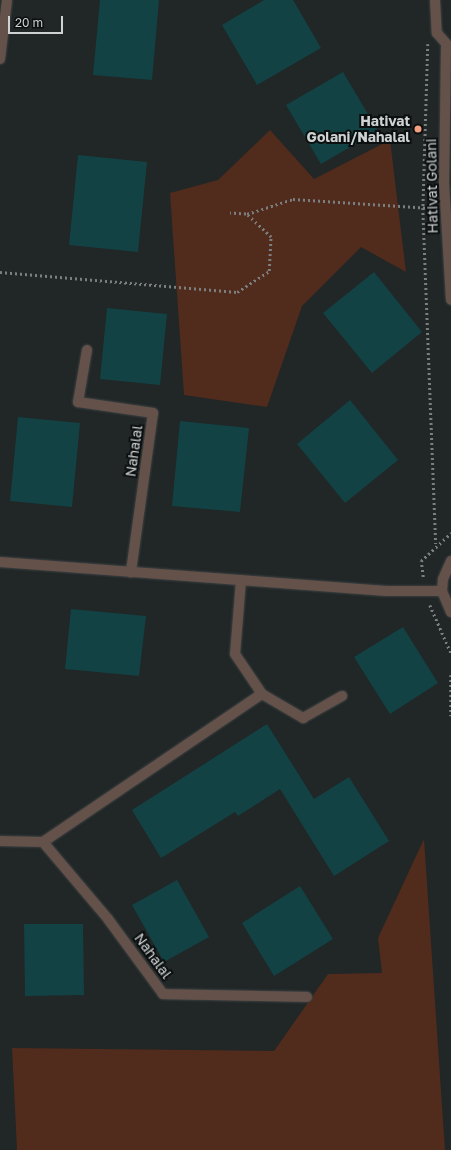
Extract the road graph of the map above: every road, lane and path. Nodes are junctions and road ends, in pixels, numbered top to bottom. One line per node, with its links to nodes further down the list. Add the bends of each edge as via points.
1 (7, 0): 5 (street)
2 (435, 0): 4 (street, via 437,33)
3 (428, 41): 6 (path)
4 (449, 48): 7 (street, Hativat Golani)
5 (0, 59)
6 (423, 208): 7 (path); 9 (path, via 293,199); 13 (path)
7 (446, 209): 11 (street, Hativat Golani)
8 (230, 213): 9 (path)
9 (246, 214): 10 (path, via 271,236 269,271 237,292)
10 (0, 272)
11 (451, 300)
12 (86, 350): 16 (street, Nahalal, via 78,402 153,413)
13 (436, 544)
14 (451, 561): 18 (street)
15 (0, 562): 16 (street)
16 (131, 572): 17 (street)
17 (241, 580): 18 (street, via 386,591); 21 (street, via 235,654)
18 (442, 591): 19 (street)
19 (451, 612)
20 (451, 675): 23 (path)
21 (262, 694): 22 (street, via 303,718); 25 (street)
22 (342, 696)
23 (451, 716)
24 (0, 841): 25 (street)
25 (44, 842): 26 (street, Nahalal, via 108,919 163,994)
26 (307, 997)

